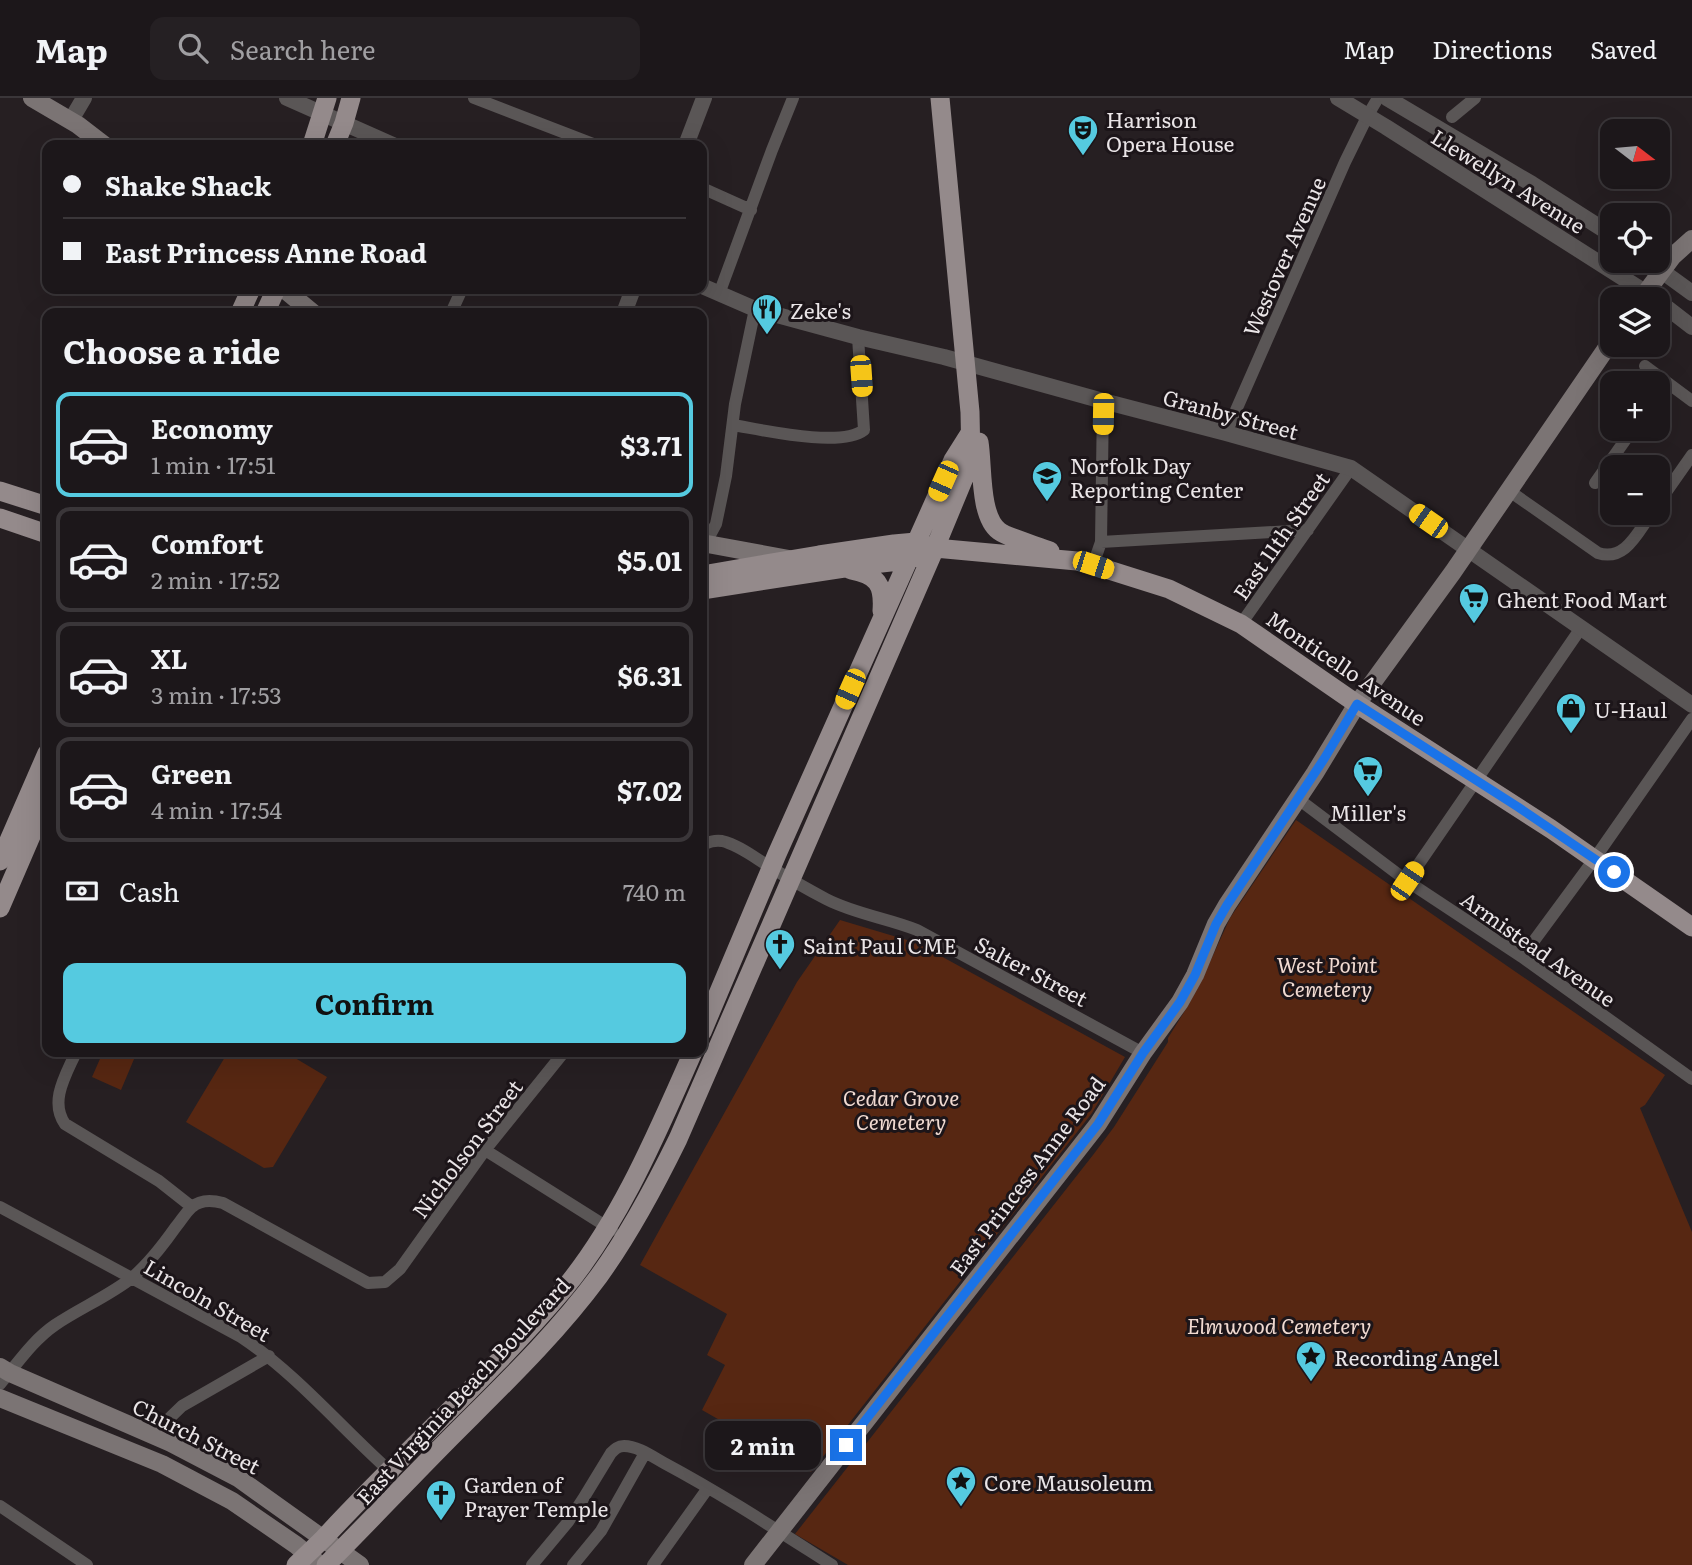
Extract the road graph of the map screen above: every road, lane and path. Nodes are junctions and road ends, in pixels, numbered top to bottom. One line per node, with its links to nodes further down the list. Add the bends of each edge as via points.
1 (20, 98): 13 (main road)
2 (84, 98): 17 (street)
3 (287, 98): 14 (street)
4 (351, 98): 18 (main road)
5 (474, 98): 23 (street)
6 (704, 98): 24 (street)
7 (793, 98): 26 (street)
8 (940, 98): 42 (main road, East Virginia Beach Boulevard)
9 (1338, 98): 15 (street, Llewellyn Avenue)
10 (1378, 98): 15 (street, Westover Avenue)
11 (1387, 98): 27 (street, Llewellyn Avenue)
12 (1475, 98): 16 (street)
13 (35, 100): 17 (main road)
14 (325, 106): 18 (street); 20 (main road)
15 (1368, 115): 31 (street, Llewellyn Avenue); 50 (street, Westover Avenue)
16 (1452, 117)
17 (71, 120): 19 (main road)
18 (344, 123): 21 (main road); 22 (street)
19 (97, 140)
20 (314, 140)
21 (337, 140)
22 (382, 140)
23 (583, 140)
24 (689, 140)
25 (707, 190): 26 (street)
26 (751, 210): 35 (street)
27 (1600, 227)
28 (1692, 239): 29 (main road)
29 (1670, 258)
30 (1665, 273): 33 (street)
31 (1633, 287)
32 (707, 288): 35 (street, Granby Street)
33 (1692, 293)
34 (290, 294): 36 (main road)
35 (719, 294): 37 (street, Granby Street)
36 (307, 308)
37 (755, 309): 40 (street, Granby Street); 49 (street)
38 (1670, 312): 39 (street, Llewellyn Avenue)
39 (1692, 327)
40 (858, 337): 42 (street, Granby Street); 49 (street, via 864,430 857,435 810,438)
41 (1600, 357): 56 (main road, East Princess Anne Road)
42 (966, 363): 46 (street, Granby Street); 48 (main road, East Virginia Beach Boulevard)
43 (1645, 366): 44 (street)
44 (1649, 371)
45 (1670, 391): 47 (street)
46 (1104, 401): 50 (street, Granby Street); 65 (street)
47 (1692, 401)
48 (970, 412): 66 (main road, East Virginia Beach Boulevard, via 971,461 942,528); 71 (main road, via 981,455 985,507 993,525 1000,532)
49 (733, 425): 64 (street, via 716,524)
50 (1226, 433): 53 (street, Granby Street)
51 (1625, 441): 55 (street)
52 (1692, 455): 54 (street)
53 (1351, 468): 62 (street, East 11th Street); 68 (street, Granby Street)
54 (1688, 473): 58 (street)
55 (1595, 483)
56 (1508, 490): 61 (street, via 1605,555 1622,551); 68 (main road, East Princess Anne Road)
57 (0, 491): 59 (main road)
58 (1670, 492)
59 (42, 504)
60 (0, 518): 63 (main road)
61 (1643, 525)
62 (1308, 530): 65 (street); 76 (street, East 11th Street)
63 (42, 532)
64 (707, 539)
65 (1101, 542): 71 (street)
66 (925, 545): 69 (main road, Monticello Avenue); 70 (main road, Monticello Avenue); 71 (main road, Monticello Avenue); 90 (main road, East Virginia Beach Boulevard)
67 (707, 547): 69 (main road, Monticello Avenue)
68 (1468, 549): 77 (street, Granby Street); 78 (main road, East Princess Anne Road)
69 (789, 559): 73 (main road, Monticello Avenue)
70 (908, 560): 72 (main road, Monticello Avenue); 75 (main road)
71 (1085, 563): 76 (main road, Monticello Avenue, via 1169,589)
72 (845, 568): 74 (main road, Monticello Avenue); 75 (main road, via 872,575 881,585)
73 (707, 574)
74 (707, 589)
75 (882, 619): 88 (main road)
76 (1241, 624): 78 (main road, Monticello Avenue)
77 (1581, 628): 79 (street, Granby Street); 82 (street)
78 (1357, 704): 82 (main road, Monticello Avenue); 83 (main road, East Princess Anne Road)
79 (1692, 705)
80 (1692, 719): 86 (street)
81 (42, 764): 87 (main road)
82 (1478, 780): 86 (main road, Monticello Avenue); 91 (street)
83 (1297, 799): 91 (street, Armistead Avenue); 96 (main road, East Princess Anne Road, via 1216,924 1180,1002)
84 (42, 808): 89 (main road)
85 (707, 843): 88 (street, Salter Street, via 724,842)
86 (1595, 858): 93 (main road, Monticello Avenue); 94 (street)
87 (0, 861)
88 (771, 868): 90 (street, Salter Street); 95 (main road)
89 (7, 874): 92 (main road)
90 (790, 879): 96 (street, Salter Street, via 843,907 917,930); 101 (main road, East Virginia Beach Boulevard)
91 (1407, 881): 94 (street, Armistead Avenue)
92 (0, 908)
93 (1692, 927)
94 (1521, 957): 102 (street, Armistead Avenue)
95 (707, 1020)
96 (1143, 1053): 120 (main road, East Princess Anne Road, via 1098,1124)
97 (74, 1057): 105 (street, via 57,1100 65,1124 159,1181)
98 (560, 1057): 103 (street, Nicholson Street)
99 (691, 1057): 106 (main road, East Virginia Beach Boulevard)
100 (701, 1057): 101 (main road)
101 (711, 1062): 106 (main road, East Virginia Beach Boulevard, via 655,1186)
102 (1692, 1079)
103 (485, 1150): 105 (street, Nicholson Street, via 400,1269 385,1282 368,1283 223,1203 205,1201); 106 (street)
104 (0, 1207): 107 (street, Lincoln Street)
105 (192, 1207): 107 (street)
106 (616, 1233): 113 (main road, East Virginia Beach Boulevard, via 600,1274 563,1321)
107 (131, 1278): 108 (street, Lincoln Street); 109 (street, via 52,1326)
108 (269, 1356): 111 (street, via 182,1406); 116 (street, Lincoln Street)
109 (3, 1375): 111 (main road, Church Street)
110 (0, 1398): 115 (main road, Church Street)
111 (152, 1435): 112 (main road, Church Street)
112 (171, 1443): 115 (street); 121 (main road, Church Street, via 238,1478)
113 (427, 1448): 116 (main road, East Virginia Beach Boulevard); 117 (main road, East Virginia Beach Boulevard)
114 (645, 1453): 118 (street); 127 (street, via 616,1448 574,1513); 128 (street, via 601,1531)
115 (162, 1464): 123 (main road, Church Street, via 232,1501 296,1545)
116 (389, 1471): 117 (street, Lincoln Street); 121 (main road, East Virginia Beach Boulevard)
117 (404, 1484): 122 (main road, East Virginia Beach Boulevard)
118 (708, 1488): 120 (street); 129 (street)
119 (0, 1506): 124 (street)
120 (778, 1531): 130 (main road, East Princess Anne Road); 131 (street)
121 (324, 1538): 122 (main road, Church Street); 123 (main road, East Virginia Beach Boulevard)
122 (340, 1551): 125 (main road, East Virginia Beach Boulevard); 126 (main road, Church Street)
123 (308, 1562)
124 (87, 1565)
125 (326, 1565)
126 (360, 1565)
127 (532, 1565)
128 (573, 1565)
129 (653, 1565)
130 (753, 1565)
131 (832, 1565)

